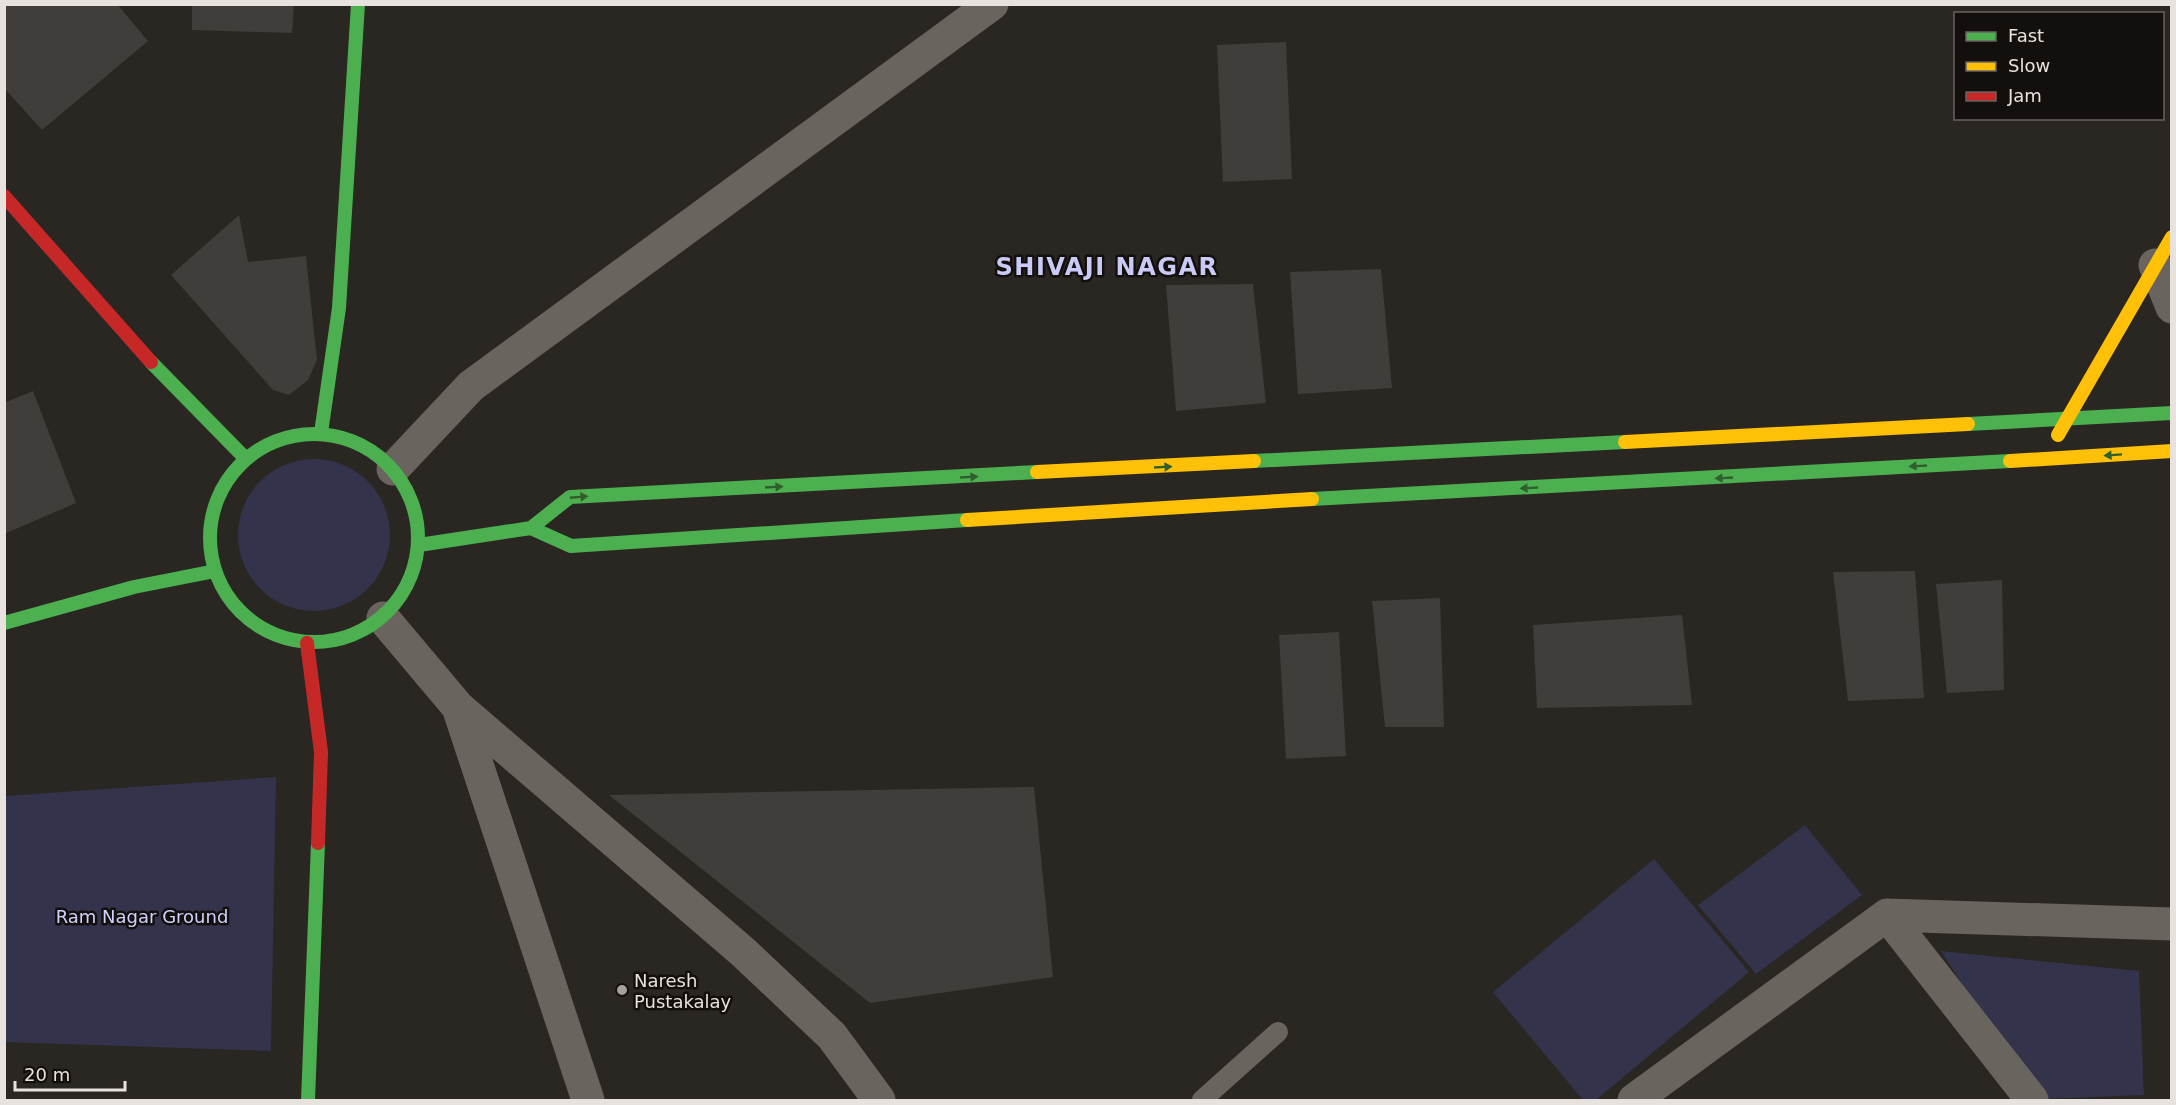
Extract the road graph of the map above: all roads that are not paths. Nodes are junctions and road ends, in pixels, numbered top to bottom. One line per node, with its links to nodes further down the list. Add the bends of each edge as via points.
1 (358, 4): 9 (street, via 339,308)
2 (992, 4): 13 (street, via 471,386)
3 (4, 196): 11 (street, via 159,371)
4 (2172, 237): 5 (street)
5 (2155, 265): 6 (street); 8 (street)
6 (2172, 307)
7 (2172, 413): 8 (street)
8 (2065, 420): 12 (street); 14 (street, one-way to 8, via 570,498)
9 (321, 433): 11 (street, via 294,435 268,443); 13 (street, via 373,451)
10 (2172, 451): 12 (street, one-way to 12)
11 (245, 458): 16 (street, via 225,482 213,510 209,541)
12 (2047, 459): 14 (street, one-way to 14, via 1154,507 571,546)
13 (393, 469): 15 (street, via 412,501)
14 (531, 528): 15 (street)
15 (419, 545): 17 (street, via 414,573 402,597)
16 (214, 571): 18 (street, via 134,587); 19 (street, via 229,598 250,621 277,636)
17 (383, 618): 19 (street, via 361,632 335,641); 20 (street)
18 (4, 623)
19 (307, 643): 24 (street, via 321,752)
20 (458, 707): 25 (street); 26 (street, via 743,952 832,1036)
21 (1887, 915): 22 (street); 28 (street); 29 (street)
22 (2172, 924)
23 (1278, 1032): 27 (lane)
24 (309, 1101)
25 (588, 1101)
26 (879, 1101)
27 (1202, 1101)
28 (1634, 1101)
29 (2032, 1101)

